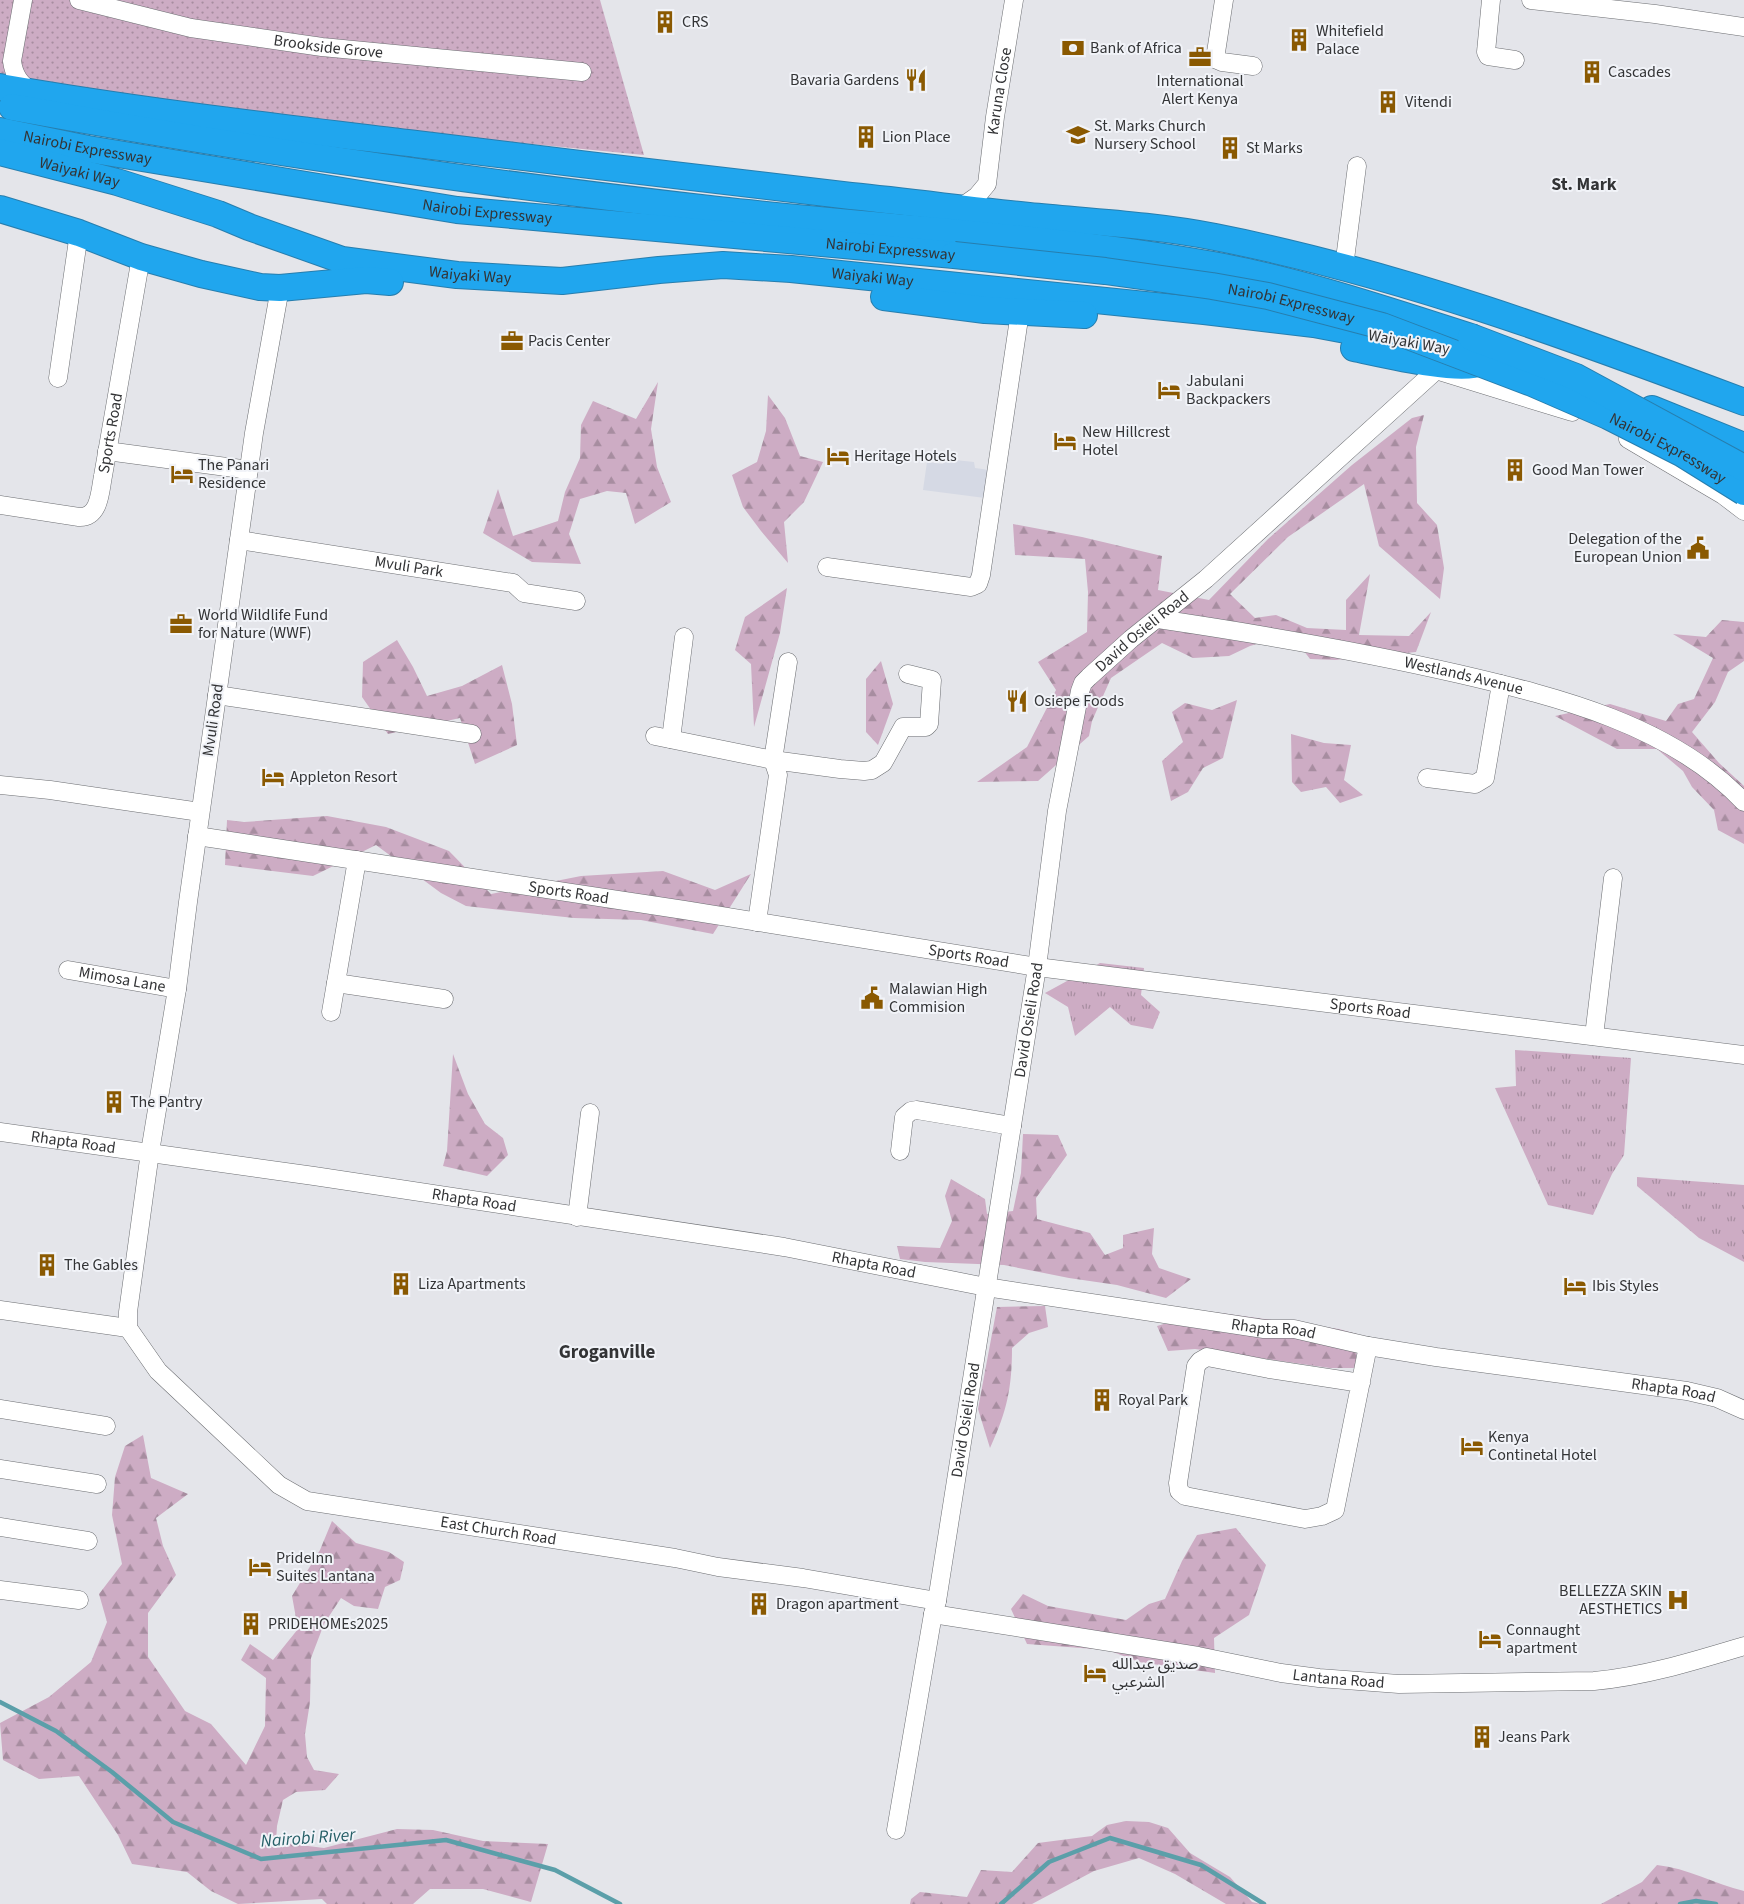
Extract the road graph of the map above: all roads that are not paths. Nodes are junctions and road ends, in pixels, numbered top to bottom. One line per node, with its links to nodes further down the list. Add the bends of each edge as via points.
1 (23, 0): 10 (street)
2 (79, 0): 11 (street, Brookside Grove, via 191,28 322,47)
3 (1014, 0): 16 (street, Karuna Close)
4 (1224, 0): 9 (street, via 1216,59)
5 (1491, 0): 8 (street, via 1486,52 1488,56)
6 (1531, 0): 7 (street)
7 (1744, 27)
8 (1515, 60)
9 (1253, 66)
10 (5, 71): 17 (highway, via 31,93 238,122)
11 (582, 72)
12 (0, 105): 21 (highway, Nairobi Expressway, via 461,179 718,210)
13 (0, 131): 21 (highway, Nairobi Expressway, via 88,149 456,210 549,219)
14 (0, 152): 26 (highway, Waiyaki Way, via 126,185 218,214 342,260 457,275 562,281 723,265 791,269 1314,324)
15 (1357, 166): 23 (street)
16 (987, 184): 17 (street); 19 (street, via 998,207)
17 (960, 208): 19 (highway)
18 (0, 209): 20 (highway)
19 (1007, 214): 23 (highway, via 1209,236)
20 (79, 233): 22 (highway); 29 (street)
21 (956, 244): 34 (highway, Nairobi Expressway, bridge, via 1108,249 1214,265 1296,283 1471,337 1576,377); 36 (highway, Nairobi Expressway, bridge, via 1268,296 1382,326 1532,383 1608,416 1683,454)
22 (141, 257): 24 (highway, via 230,281); 33 (street, Sports Road)
23 (1344, 266): 30 (highway, via 1596,346)
24 (280, 288): 25 (highway, via 366,280 455,288 621,291 731,278); 35 (street, Mvuli Road)
25 (1020, 312): 27 (highway, via 1101,316 1303,338); 40 (street, via 978,584 971,587)
26 (1492, 357): 27 (highway, via 1474,366); 28 (highway, Waiyaki Way)
27 (1440, 367): 31 (street); 42 (street, David Osieli Road, via 1206,580)
28 (1556, 376): 31 (street); 32 (highway, Waiyaki Way, via 1666,413)
29 (58, 378)
30 (1744, 402)
31 (1579, 414): 38 (street, via 1723,495)
32 (1744, 446)
33 (107, 451): 35 (street); 37 (street, Sports Road, via 97,504 88,517)
34 (1744, 468)
35 (249, 470): 39 (street, Mvuli Road)
36 (1744, 492)
37 (0, 505)
38 (1744, 511)
39 (239, 540): 41 (street, Mvuli Park, via 513,583 524,593); 47 (street, Mvuli Road)
40 (827, 567)
41 (576, 601)
42 (1158, 619): 46 (street, Westlands Avenue, via 1400,660); 58 (street, David Osieli Road, via 1083,683 1057,812)
43 (684, 636): 49 (street, via 663,738)
44 (788, 662): 49 (street)
45 (908, 674): 49 (street, via 932,680 928,724 903,727 878,767 864,771)
46 (1501, 684): 50 (street, via 1485,778 1475,784); 52 (street, Westlands Avenue, via 1528,690 1637,728 1703,766)
47 (217, 694): 48 (street); 53 (street, Mvuli Road)
48 (472, 734)
49 (773, 760): 57 (street, via 778,776)
50 (1427, 778)
51 (0, 785): 53 (street)
52 (1744, 802)
53 (200, 812): 54 (street, Mvuli Road)
54 (197, 836): 55 (street, Sports Road); 61 (street, Mvuli Road)
55 (358, 860): 57 (street, Sports Road); 60 (street)
56 (1613, 878): 64 (street)
57 (757, 922): 58 (street, Sports Road)
58 (1037, 967): 64 (street, Sports Road); 67 (street, David Osieli Road)
59 (68, 970): 61 (street, Mimosa Lane)
60 (336, 983): 62 (street); 63 (street)
61 (177, 989): 70 (street, Mvuli Road)
62 (444, 999)
63 (331, 1012)
64 (1594, 1036): 65 (street, Sports Road)
65 (1744, 1055)
66 (590, 1113): 71 (street)
67 (1012, 1126): 69 (street, via 911,1111 904,1117); 72 (street, David Osieli Road)
68 (0, 1132): 70 (street, Rhapta Road)
69 (900, 1151)
70 (150, 1152): 71 (street, Rhapta Road); 74 (street)
71 (577, 1216): 72 (street, Rhapta Road, via 784,1247)
72 (986, 1287): 75 (street, Rhapta Road, via 1264,1329 1294,1329); 86 (street, David Osieli Road)
73 (0, 1310): 74 (street)
74 (128, 1328): 86 (street, East Church Road, via 158,1371 279,1486 307,1501 803,1578)
75 (1368, 1346): 76 (street); 78 (street, Rhapta Road, via 1687,1391 1717,1398)
76 (1361, 1383): 76 (street, via 1335,1510 1305,1519 1185,1496 1179,1491 1196,1366 1200,1361 1207,1357)
77 (0, 1409): 79 (street)
78 (1744, 1410)
79 (106, 1426)
80 (0, 1469): 81 (street)
81 (97, 1484)
82 (0, 1527): 83 (street)
83 (88, 1541)
84 (0, 1590): 85 (street)
85 (79, 1600)
86 (935, 1608): 87 (street, Lantana Road, via 1281,1673 1399,1684 1621,1679); 88 (street, David Osieli Road)
87 (1744, 1646)
88 (896, 1830)

